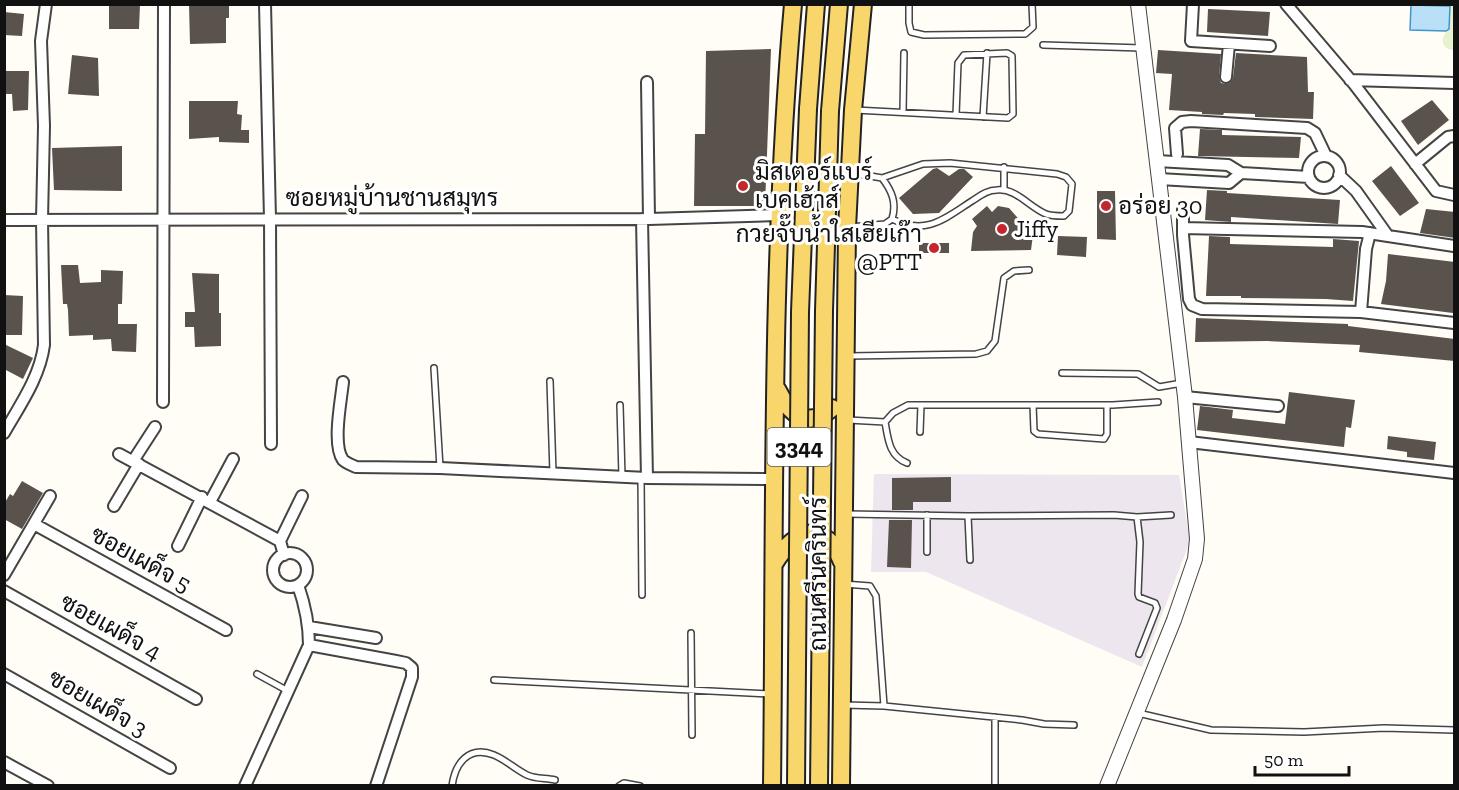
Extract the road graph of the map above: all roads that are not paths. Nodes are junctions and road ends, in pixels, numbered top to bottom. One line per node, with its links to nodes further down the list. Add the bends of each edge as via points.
1 (46, 4): 48 (street, via 41,41)
2 (164, 4): 43 (street)
3 (265, 4): 44 (street)
4 (793, 4): 42 (main road, ถนนศรีนครินทร์ / 3344)
5 (816, 4): 141 (main road, ถนนศรีนครินทร์ / 3344, bridge, via 800,312)
6 (840, 4): 142 (main road, ถนนศรีนครินทร์ / 3344, bridge, via 830,111 824,262)
7 (863, 4): 23 (main road, ถนนศรีนครินทร์ / 3344)
8 (909, 4): 9 (lane, via 911,33 916,35 1025,34 1033,27)
9 (1032, 4)
10 (1138, 4): 16 (street)
11 (1193, 4): 13 (street, via 1191,41)
12 (1286, 4): 20 (street)
13 (1229, 44): 15 (street); 19 (street)
14 (1043, 45): 16 (lane)
15 (1270, 46)
16 (1142, 48): 30 (street)
17 (904, 52): 24 (lane)
18 (987, 53): 25 (lane, via 968,53 958,63); 26 (lane); 26 (lane, via 1012,56 1013,114 1008,118)
19 (1226, 77)
20 (1350, 80): 22 (street); 31 (street)
21 (647, 82): 45 (street)
22 (1455, 83)
23 (853, 110): 24 (lane); 33 (main road, ถนนศรีนครินทร์ / 3344)
24 (903, 112): 25 (lane)
25 (956, 115): 26 (lane)
26 (983, 117)
27 (1455, 136): 31 (street)
28 (1177, 154): 29 (street, via 1176,128 1191,121 1307,128 1315,133)
29 (1326, 156): 35 (street, via 1336,161); 36 (street, via 1314,159)
30 (1157, 160): 34 (street, via 1228,165); 38 (street)
31 (1415, 164): 40 (street, via 1436,191)
32 (1004, 167): 37 (lane, via 923,164); 39 (lane); 39 (lane, via 1065,177 1072,184 1069,211 1064,216 1048,215)
33 (849, 173): 37 (lane); 49 (main road, ถนนศรีนครินทร์ / 3344)
34 (1241, 173): 36 (street); 38 (street, via 1229,183)
35 (1340, 175): 36 (street, via 1325,188); 52 (street)
36 (1309, 177)
37 (882, 178): 46 (lane, via 896,208)
38 (1159, 179): 64 (street)
39 (1004, 190): 46 (lane, via 986,192 924,227 906,226)
40 (1455, 195)
41 (1183, 209): 50 (street)
42 (778, 215): 45 (street, ซอยหมู่บ้านชานสมุทร); 63 (main road, ถนนศรีนครินทร์ / 3344)
43 (162, 219): 44 (street, ซอยหมู่บ้านชานสมุทร); 48 (street, ซอยหมู่บ้านชานสมุทร); 65 (street)
44 (270, 219): 45 (street, ซอยหมู่บ้านชานสมุทร); 78 (street)
45 (646, 219): 87 (street)
46 (892, 219): 49 (lane, via 885,224)
47 (4, 220): 48 (street, ซอยหมู่บ้านชานสมุทร)
48 (42, 220): 74 (street, via 42,359)
49 (847, 228): 57 (main road, ถนนศรีนครินทร์ / 3344)
50 (1183, 228): 51 (street); 55 (street, via 1192,305 1202,309)
51 (1370, 233): 52 (street); 55 (street)
52 (1388, 236): 53 (street)
53 (1455, 246)
54 (1029, 270): 57 (lane, via 1014,271 1004,278 995,340 987,351)
55 (1361, 312): 56 (street)
56 (1455, 323)
57 (844, 356): 62 (main road, ถนนศรีนครินทร์ / 3344)
58 (434, 369): 83 (lane)
59 (1062, 374): 64 (lane, via 1138,374 1158,387)
60 (550, 381): 84 (lane)
61 (343, 382): 83 (street, via 339,450 344,462 356,467)
62 (844, 386): 63 (main road, via 832,408 812,419 793,413); 72 (main road, ถนนศรีนครินทร์ / 3344)
63 (776, 388): 88 (main road, ถนนศรีนครินทร์ / 3344)
64 (1184, 390): 71 (street); 77 (street)
65 (163, 402)
66 (1158, 402): 70 (lane)
67 (620, 405): 86 (lane)
68 (921, 405): 69 (lane); 73 (lane, via 908,405); 76 (lane)
69 (1032, 405): 70 (lane); 70 (lane, via 1034,431 1038,434 1104,439)
70 (1107, 405)
71 (1278, 406)
72 (844, 420): 73 (lane); 93 (main road, ถนนศรีนครินทร์ / 3344)
73 (885, 422): 82 (lane, via 890,447 899,460)
74 (6, 425)
75 (155, 428): 81 (street)
76 (920, 432)
77 (1189, 442): 85 (street); 126 (street, via 1197,539 1195,559)
78 (271, 444)
79 (119, 454): 81 (street)
80 (232, 459): 91 (street)
81 (136, 462): 91 (street); 92 (street)
82 (907, 463)
83 (440, 468): 84 (street)
84 (553, 473): 86 (street)
85 (1455, 473)
86 (622, 477): 87 (street)
87 (644, 478): 88 (street); 110 (lane)
88 (775, 479): 105 (main road, ถนนศรีนครินทร์ / 3344)
89 (50, 496): 98 (street)
90 (302, 496): 99 (street)
91 (206, 499): 99 (street); 100 (street)
92 (114, 506)
93 (843, 513): 94 (lane); 104 (main road, ถนนศรีนครินทร์ / 3344)
94 (927, 515): 96 (lane); 101 (lane)
95 (1171, 515): 97 (lane)
96 (968, 516): 97 (lane); 103 (lane)
97 (1137, 517): 116 (lane, via 1138,594 1157,608)
98 (34, 524): 106 (street); 112 (street, ซอยเผด็จ 5)
99 (280, 541): 102 (street)
100 (178, 546)
101 (927, 552)
102 (284, 555): 108 (street, via 298,555 307,567 307,574); 108 (street, via 274,566 276,581 290,587)
103 (970, 560)
104 (843, 563): 105 (main road, via 829,540 811,534 789,543); 107 (main road, ถนนศรีนครินทร์ / 3344)
105 (774, 564): 122 (main road, ถนนศรีนครินทร์ / 3344)
106 (4, 575)
107 (842, 584): 124 (main road, ถนนศรีนครินทร์ / 3344); 125 (lane, via 870,586 874,591)
108 (298, 585): 111 (street)
109 (4, 591): 123 (street, ซอยเผด็จ 4)
110 (642, 595)
111 (309, 627): 114 (street); 115 (street)
112 (226, 630)
113 (691, 633): 120 (lane)
114 (376, 638)
115 (309, 645): 121 (street); 136 (street, via 406,663 412,668)
116 (1139, 654)
117 (4, 674): 132 (street, ซอยเผด็จ 3)
118 (256, 674): 121 (lane)
119 (494, 680): 120 (lane)
120 (693, 690): 122 (lane); 130 (lane)
121 (288, 691): 135 (street)
122 (773, 694): 140 (main road, ถนนศรีนครินทร์ / 3344)
123 (196, 699)
124 (842, 704): 125 (lane); 143 (main road, ถนนศรีนครินทร์ / 3344)
125 (884, 706): 127 (lane)
126 (1137, 712): 129 (lane, via 1211,730); 145 (street)
127 (995, 717): 128 (lane); 144 (lane)
128 (1074, 725)
129 (1455, 730)
130 (692, 735)
131 (4, 762): 134 (street)
132 (170, 768)
133 (555, 780): 137 (lane, via 529,776 492,754 473,753 462,760)
134 (48, 786)
135 (245, 786)
136 (376, 786)
137 (452, 786)
138 (619, 786): 139 (lane)
139 (640, 786)
140 (772, 786)
141 (796, 786)
142 (819, 786)
143 (841, 786)
144 (995, 786)
145 (1107, 786)

